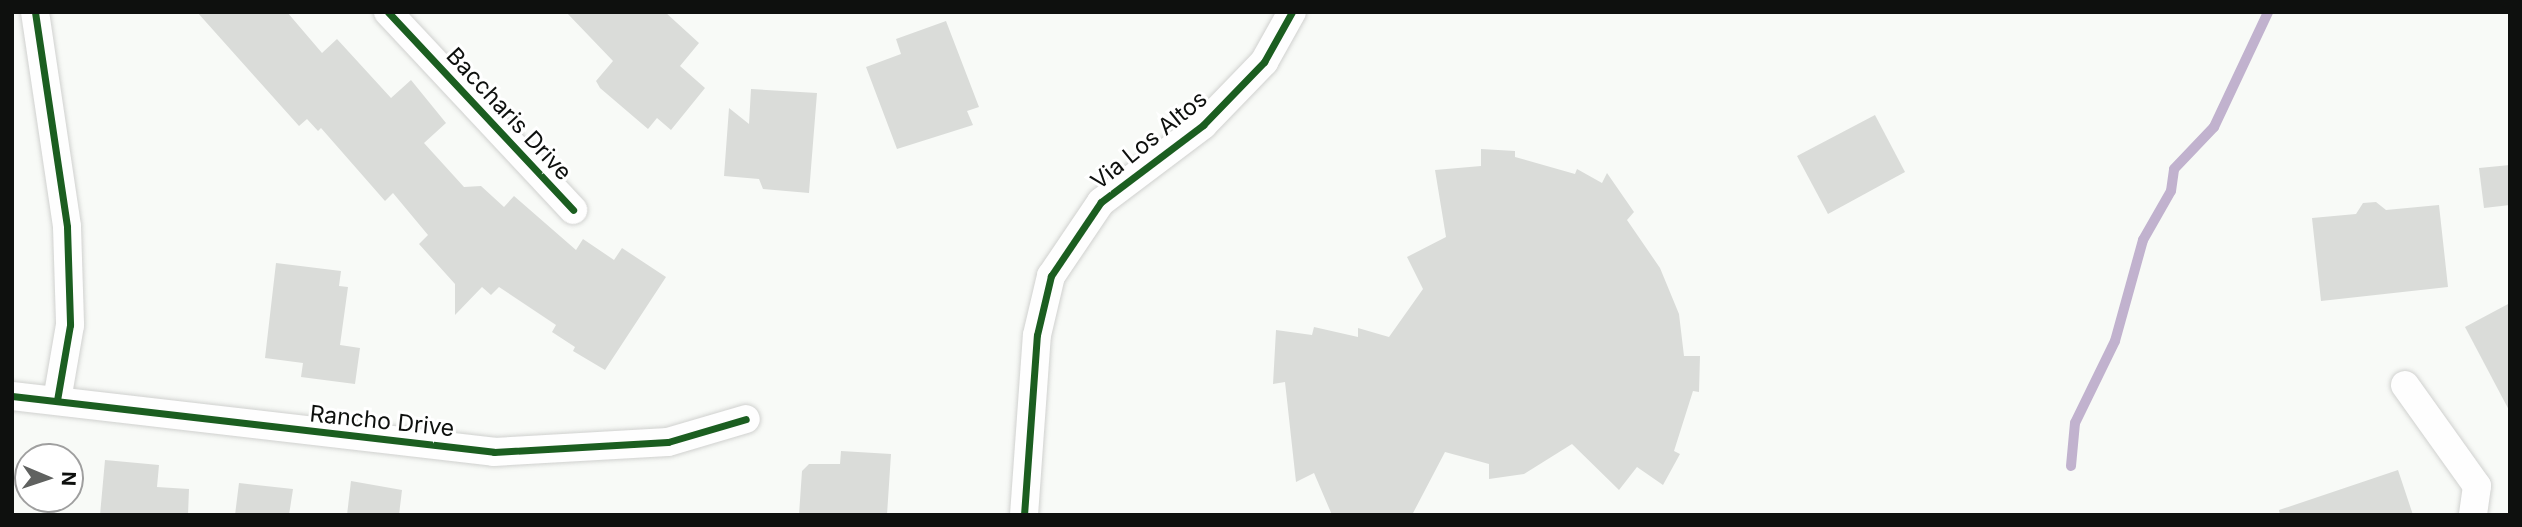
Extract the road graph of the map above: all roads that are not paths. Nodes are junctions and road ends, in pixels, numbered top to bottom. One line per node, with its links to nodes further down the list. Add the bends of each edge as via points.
1 (35, 12): 7 (street, via 67,227 70,325)
2 (388, 12): 4 (street, Baccharis Drive)
3 (1292, 12): 9 (street, Via Los Altos, via 1264,62 1203,125 1101,202 1051,276 1037,335)
4 (573, 210)
5 (2405, 384): 10 (street, via 2477,486)
6 (12, 396): 7 (street, Rancho Drive)
7 (57, 400): 8 (street, Rancho Drive, via 494,452 667,442)
8 (746, 419)
9 (1024, 515)
10 (2473, 515)

